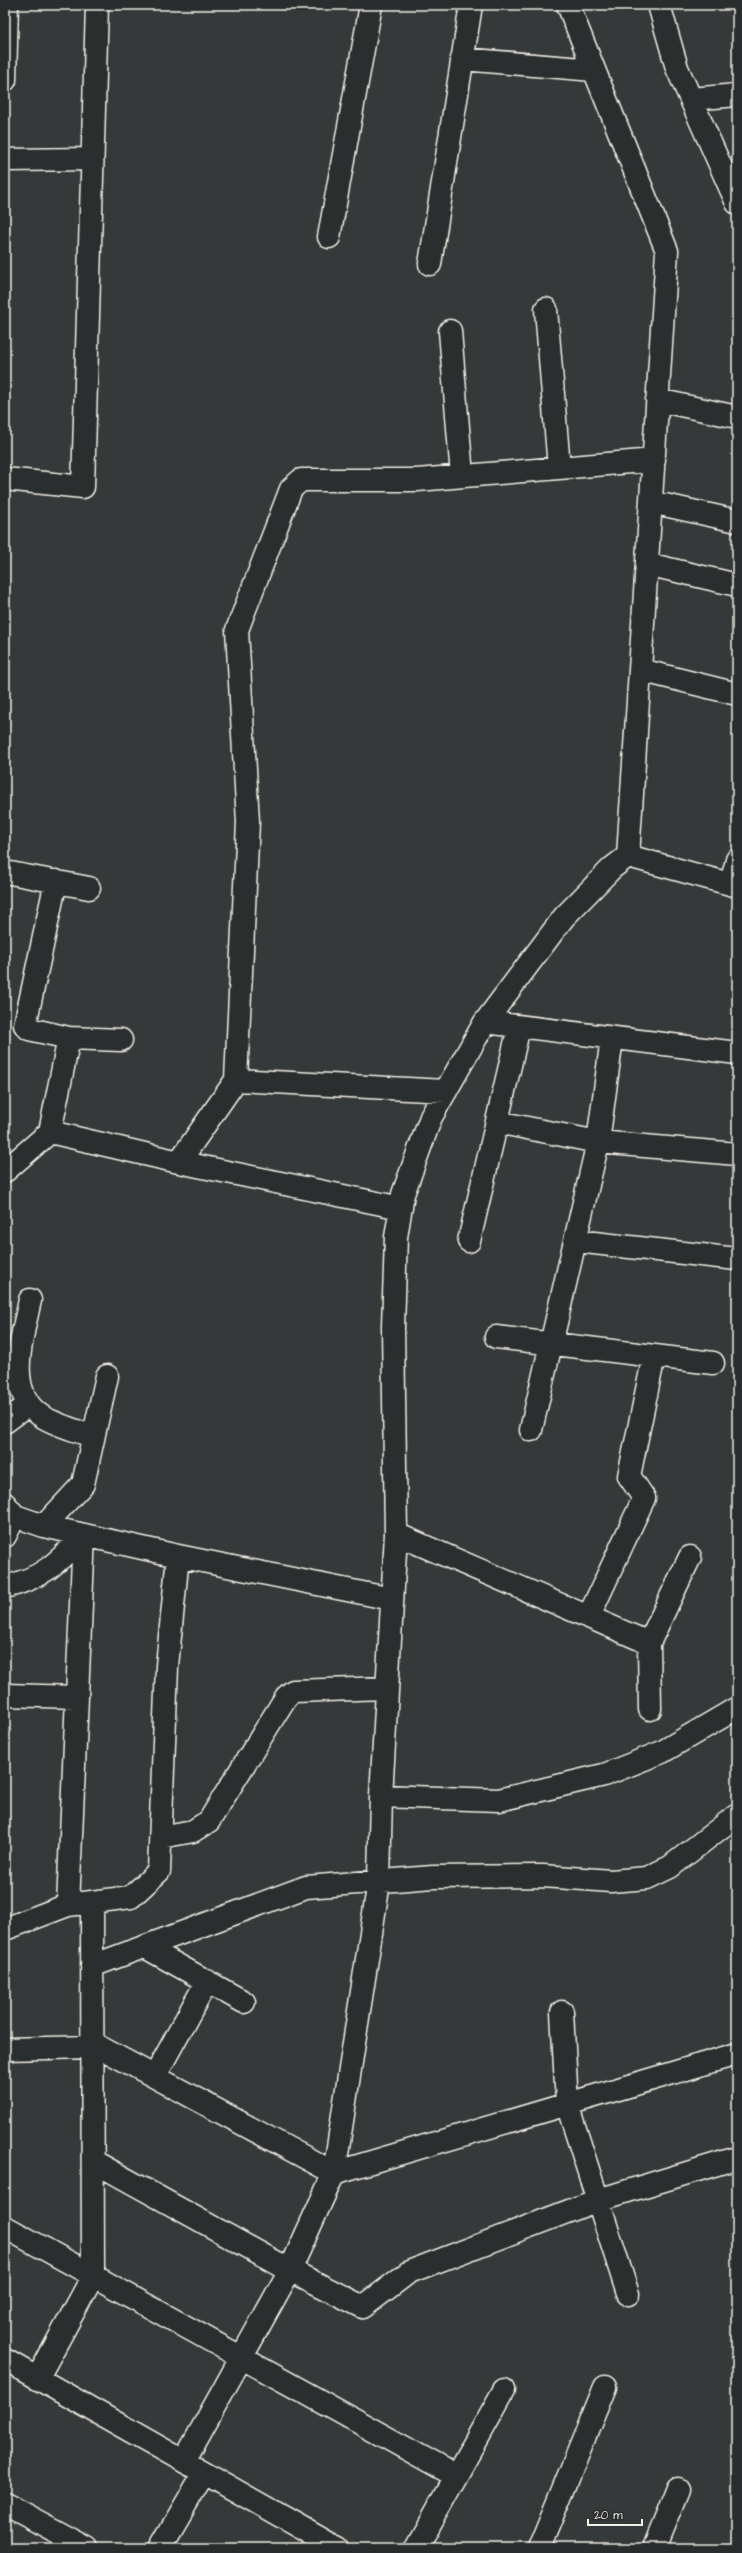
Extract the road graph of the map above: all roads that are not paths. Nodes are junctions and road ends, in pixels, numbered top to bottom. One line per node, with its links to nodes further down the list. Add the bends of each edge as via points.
1 (7, 5): 9 (street)
2 (97, 5): 12 (street)
3 (372, 5): 15 (street)
4 (471, 5): 7 (street)
5 (568, 5): 8 (street)
6 (658, 5): 11 (street, via 677,68)
7 (462, 59): 8 (street); 16 (street)
8 (594, 70): 19 (street, via 667,251)
9 (5, 80)
10 (737, 95): 11 (street)
11 (691, 99): 14 (street)
12 (92, 159): 13 (street); 24 (street, via 83,487)
13 (5, 160)
14 (737, 204)
15 (330, 237)
16 (430, 264)
17 (546, 310): 22 (street)
18 (450, 331): 23 (street)
19 (658, 400): 20 (street); 21 (street)
20 (737, 418)
21 (654, 460): 22 (street); 25 (street)
22 (559, 468): 23 (street)
23 (462, 476): 43 (street, via 417,480 301,480 291,489 238,630 248,822)
24 (5, 479)
25 (651, 502): 26 (street); 27 (street)
26 (737, 521)
27 (647, 564): 28 (street); 29 (street)
28 (737, 585)
29 (640, 670): 30 (street); 31 (street)
30 (737, 694)
31 (628, 856): 35 (street); 37 (street, via 612,868 564,917)
32 (737, 860): 35 (street)
33 (5, 872): 34 (street)
34 (56, 881): 36 (street); 39 (street, via 25,1025 29,1029)
35 (734, 885)
36 (89, 888)
37 (485, 1022): 38 (street); 44 (street)
38 (519, 1027): 40 (street); 45 (street)
39 (69, 1038): 41 (street); 46 (street)
40 (612, 1038): 42 (street); 47 (street)
41 (121, 1040)
42 (737, 1052)
43 (236, 1080): 44 (street); 49 (street)
44 (446, 1090): 51 (street, via 431,1117 403,1194)
45 (497, 1122): 47 (street); 52 (street)
46 (50, 1132): 49 (street); 50 (street)
47 (598, 1142): 48 (street); 53 (street)
48 (737, 1152)
49 (179, 1162): 51 (street)
50 (5, 1171)
51 (401, 1208): 67 (street, via 396,1237 393,1327)
52 (469, 1241)
53 (576, 1241): 54 (street); 57 (street)
54 (737, 1258)
55 (30, 1300): 61 (street, via 20,1344 18,1377)
56 (496, 1337): 57 (street)
57 (552, 1344): 58 (street); 63 (street)
58 (654, 1356): 59 (street); 74 (street, via 629,1476 644,1498)
59 (713, 1363)
60 (107, 1376): 64 (street)
61 (28, 1405): 62 (street); 64 (street, via 40,1416)
62 (5, 1422)
63 (531, 1430)
64 (94, 1437): 66 (street, via 83,1484)
65 (10, 1510): 66 (street); 69 (street)
66 (44, 1526): 68 (street)
67 (396, 1534): 73 (street); 74 (street)
68 (84, 1535): 70 (street); 72 (street, via 53,1568 19,1584); 78 (street)
69 (5, 1536)
70 (178, 1556): 73 (street); 83 (street, via 166,1666)
71 (690, 1557): 75 (street)
72 (5, 1587)
73 (392, 1599): 76 (street)
74 (589, 1616): 75 (street)
75 (649, 1643): 80 (street)
76 (387, 1688): 81 (street); 83 (street, via 293,1691 286,1697 209,1821 193,1831)
77 (5, 1695): 78 (street)
78 (77, 1697): 86 (street)
79 (737, 1708): 81 (street, via 662,1752 604,1775 500,1800)
80 (650, 1709)
81 (381, 1796): 84 (street)
82 (737, 1815): 84 (street, via 670,1867 647,1878 611,1881 535,1876 433,1877)
83 (161, 1837): 85 (street, via 160,1871 131,1897)
84 (379, 1881): 88 (street, via 306,1888); 100 (street)
85 (92, 1903): 86 (street); 89 (street)
86 (68, 1905): 87 (street)
87 (5, 1929)
88 (145, 1947): 89 (street); 90 (street)
89 (92, 1966): 93 (street)
90 (206, 1981): 91 (street); 96 (street)
91 (244, 2002)
92 (562, 2012): 97 (street)
93 (92, 2045): 94 (street); 96 (street); 99 (street)
94 (5, 2049)
95 (737, 2054): 97 (street)
96 (154, 2076): 100 (street)
97 (567, 2104): 100 (street); 101 (street)
98 (737, 2158): 101 (street)
99 (93, 2161): 103 (street); 104 (street)
100 (334, 2173): 103 (street)
101 (598, 2200): 103 (street, via 409,2272 363,2307); 105 (street)
102 (5, 2227): 104 (street)
103 (290, 2270): 106 (street)
104 (94, 2276): 106 (street); 108 (street)
105 (628, 2294)
106 (242, 2358): 111 (street); 113 (street)
107 (5, 2360): 108 (street)
108 (37, 2379): 111 (street)
109 (606, 2387): 120 (street)
110 (504, 2390): 113 (street)
111 (184, 2461): 112 (street)
112 (204, 2473): 117 (street); 118 (street)
113 (456, 2476): 119 (street)
114 (678, 2489): 121 (street)
115 (5, 2504): 116 (street)
116 (86, 2548)
117 (160, 2548)
118 (337, 2548)
119 (416, 2548)
120 (539, 2548)
121 (654, 2548)

